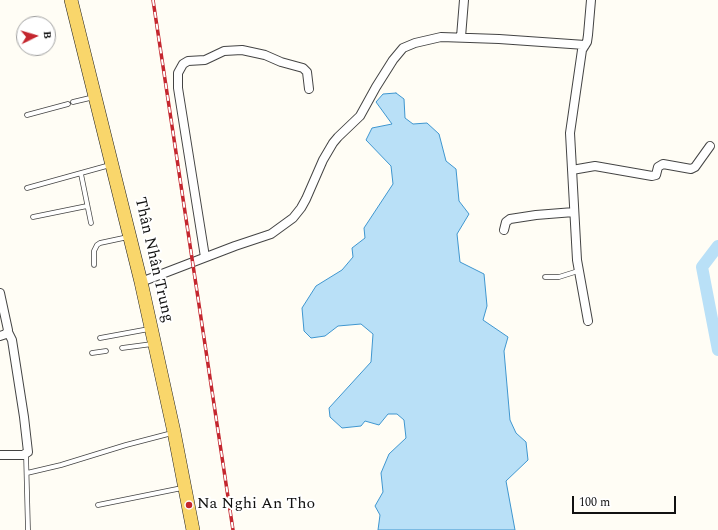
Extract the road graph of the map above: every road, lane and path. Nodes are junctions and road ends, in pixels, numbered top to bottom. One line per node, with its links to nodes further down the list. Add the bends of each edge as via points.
1 (71, 0): 7 (main road, Thân Nhân Trung)
2 (464, 0): 4 (street)
3 (591, 0): 5 (street)
4 (461, 37): 5 (street); 22 (street, via 429,39 408,45 398,52 360,116 333,143 306,199 293,218 272,234)
5 (585, 45): 13 (street, via 582,50 571,122)
6 (309, 89): 22 (street, via 307,72 303,68 242,50 224,51 205,60 188,61 183,64 178,73 178,88)
7 (96, 97): 8 (lane); 12 (main road, Thân Nhân Trung)
8 (74, 102)
9 (68, 104): 10 (lane)
10 (27, 115)
11 (710, 146): 13 (street, via 691,169 663,164 658,167 656,175 652,176 595,166)
12 (112, 164): 14 (lane); 21 (main road, Thân Nhân Trung)
13 (572, 170): 17 (street)
14 (81, 174): 15 (lane); 16 (lane)
15 (27, 188)
16 (87, 206): 18 (lane); 19 (lane)
17 (574, 212): 20 (street, via 510,219 506,222); 24 (street)
18 (33, 217)
19 (91, 223)
20 (504, 230)
21 (130, 237): 23 (lane, via 97,245 94,251); 26 (main road, Thân Nhân Trung)
22 (205, 257): 26 (street)
23 (94, 265)
24 (578, 271): 25 (lane, via 559,277); 28 (street)
25 (545, 277)
26 (141, 282): 29 (main road, Thân Nhân Trung)
27 (0, 293): 30 (street, via 8,326)
28 (588, 321)
29 (151, 329): 31 (lane); 32 (main road, Thân Nhân Trung)
30 (4, 334): 37 (street, via 12,340 24,417 28,452)
31 (100, 338)
32 (155, 344): 33 (lane); 36 (main road, Thân Nhân Trung)
33 (122, 348)
34 (106, 351): 35 (lane)
35 (92, 353)
36 (174, 432): 39 (lane); 40 (main road, Thân Nhân Trung)
37 (26, 454): 38 (street); 39 (lane)
38 (0, 455)
39 (27, 473): 42 (lane)
40 (185, 488): 41 (lane); 43 (main road, Thân Nhân Trung)
41 (98, 504)
42 (28, 530)
43 (193, 530)

